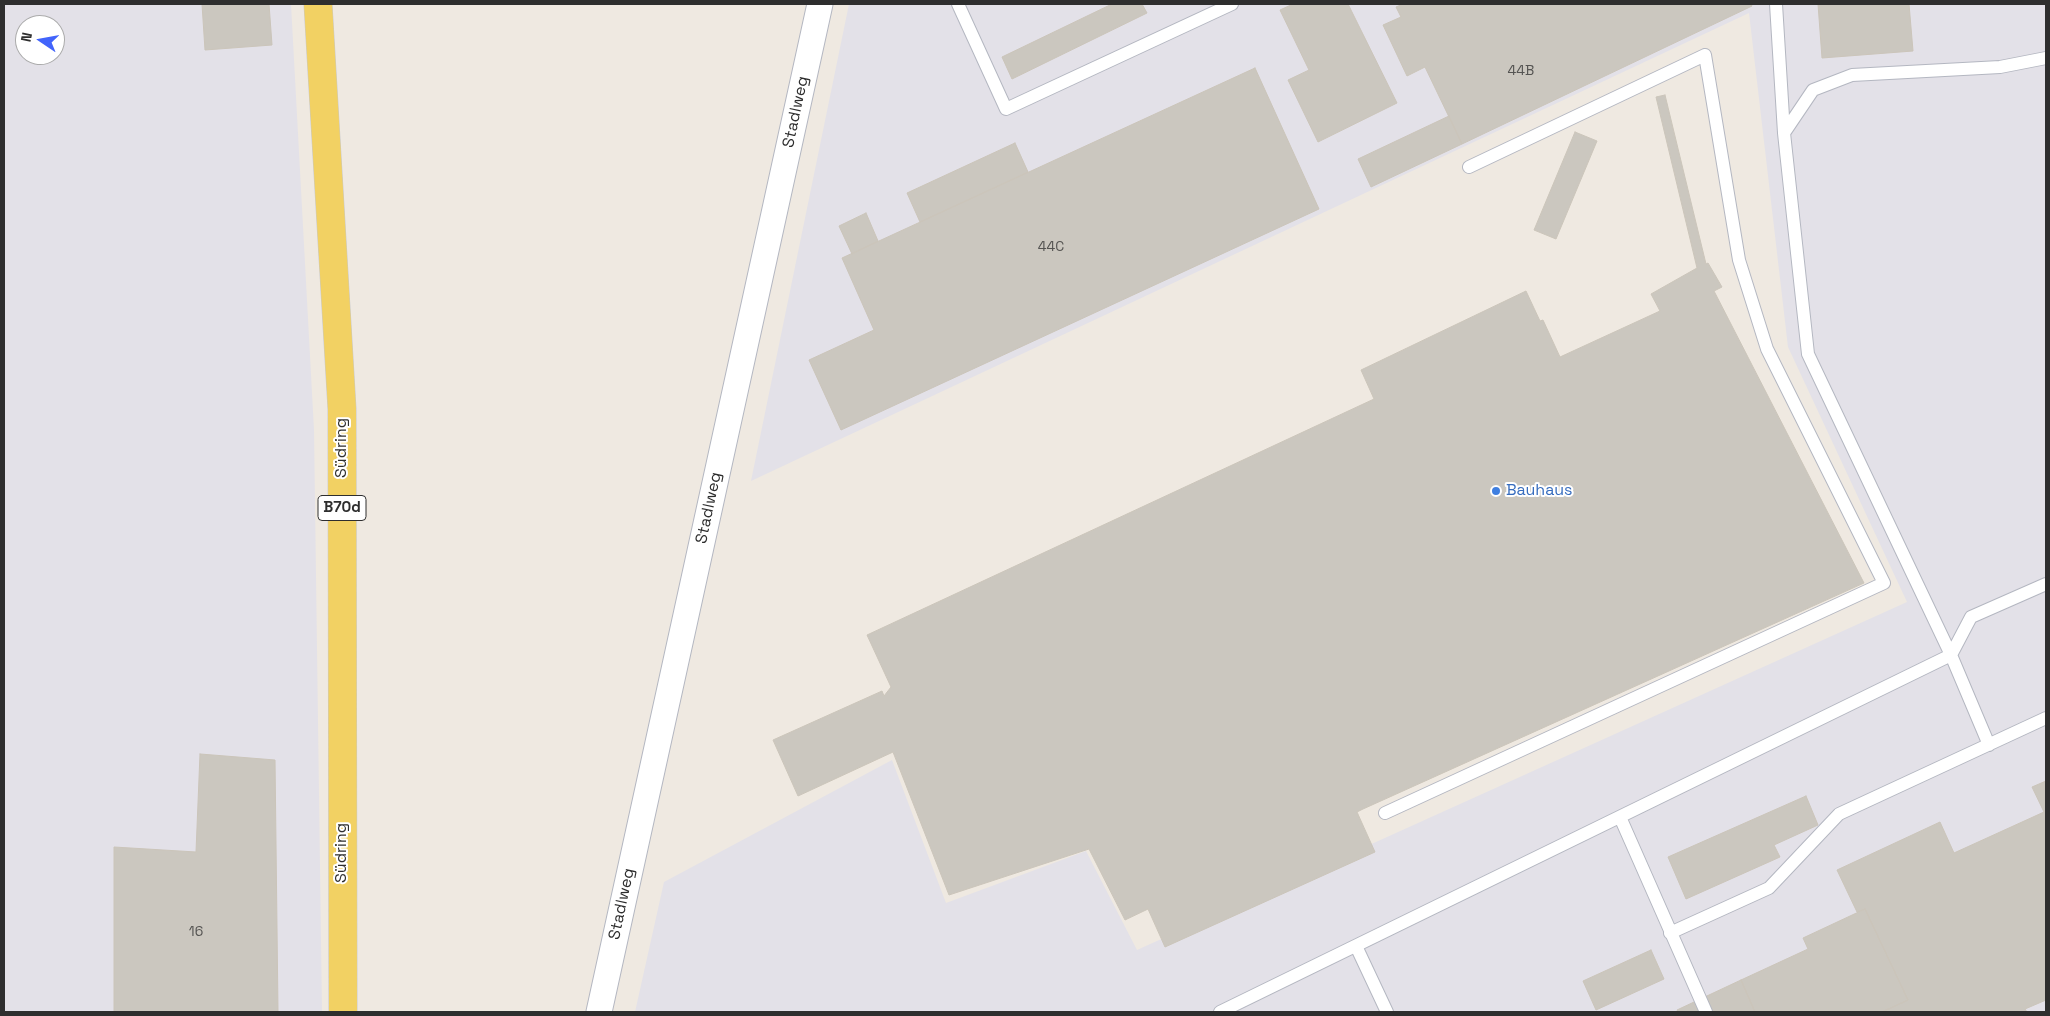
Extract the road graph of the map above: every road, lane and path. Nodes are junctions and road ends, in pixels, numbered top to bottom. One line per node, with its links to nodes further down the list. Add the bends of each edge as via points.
1 (318, 4): 17 (main road, Südring / B70d, via 342,409)
2 (820, 4): 18 (street, Stadlweg)
3 (958, 4): 4 (lane, via 1006,109)
4 (1232, 4)
5 (1776, 4): 7 (lane)
6 (2046, 58): 7 (lane, via 2000,67 1852,76 1813,90)
7 (1784, 133): 10 (lane, via 1808,354)
8 (1469, 167): 13 (lane, via 1705,55 1739,260 1768,349 1884,583)
9 (2046, 584): 10 (lane, via 1971,618)
10 (1951, 655): 12 (lane); 14 (lane)
11 (2046, 718): 12 (lane)
12 (1989, 744): 15 (lane, via 1839,814 1769,888)
13 (1385, 813)
14 (1620, 816): 15 (lane); 16 (lane)
15 (1670, 933): 21 (lane)
16 (1356, 946): 19 (lane); 20 (lane)
17 (343, 1012)
18 (598, 1012)
19 (1220, 1012)
20 (1387, 1012)
21 (1706, 1012)

